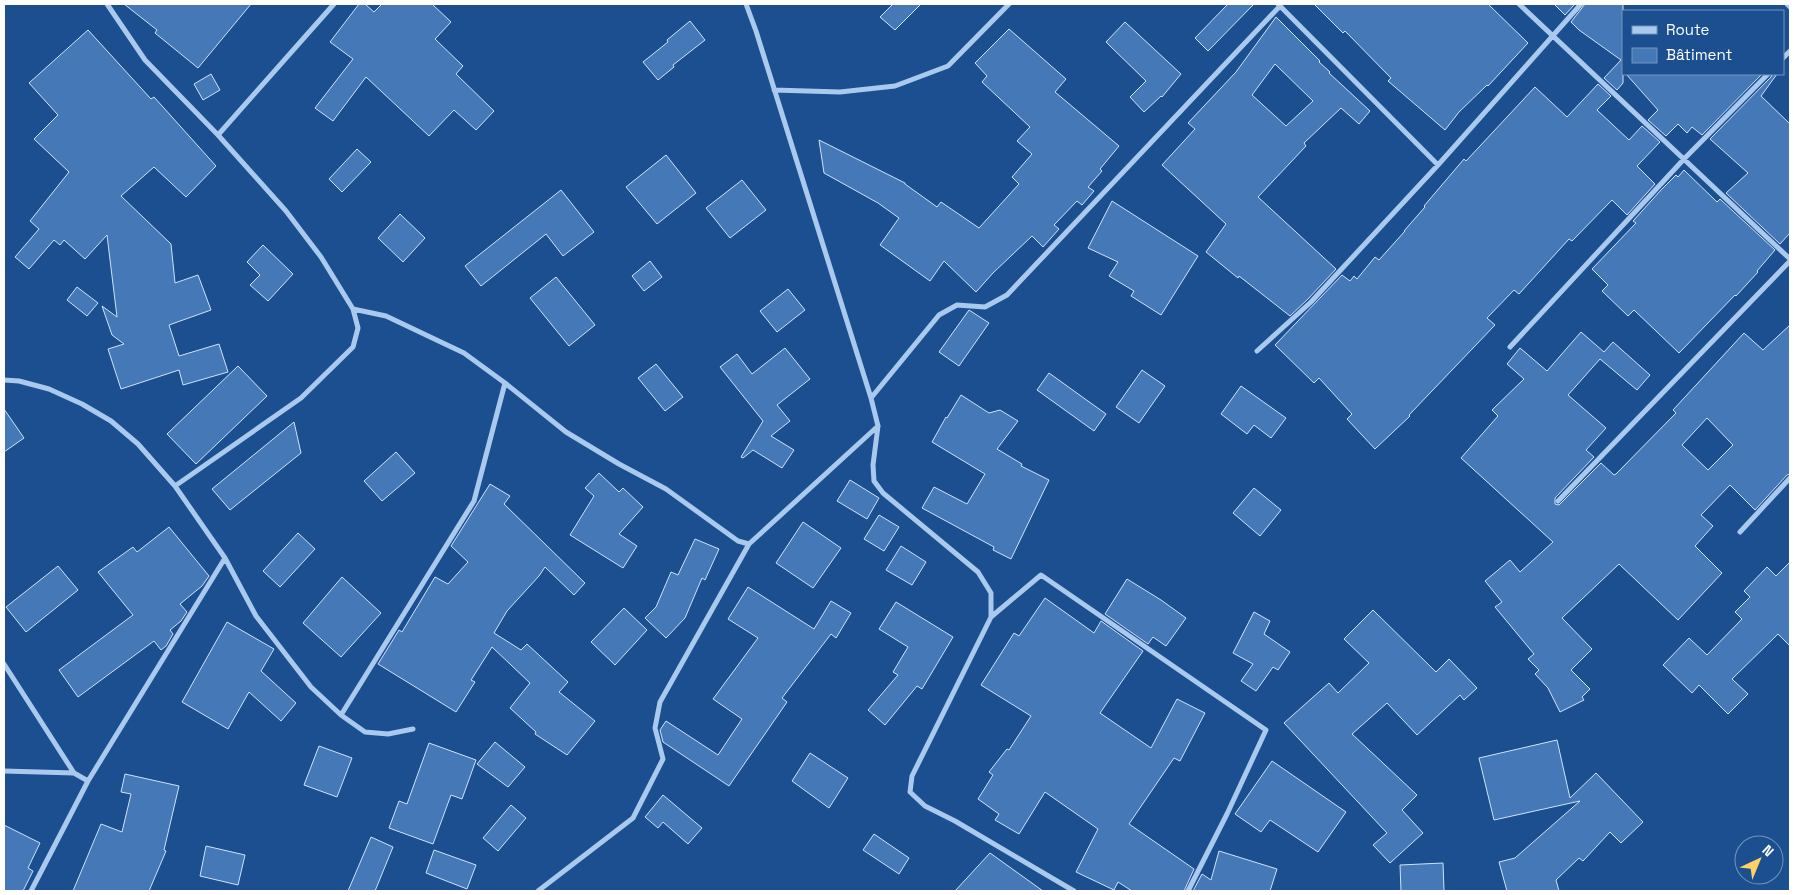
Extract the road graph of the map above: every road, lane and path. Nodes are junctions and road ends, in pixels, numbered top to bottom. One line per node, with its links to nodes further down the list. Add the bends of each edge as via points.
1 (107, 4): 13 (street, via 145,60)
2 (334, 4): 13 (street)
3 (746, 4): 12 (street)
4 (1009, 4): 12 (street, via 948,66 894,86 840,92)
5 (1519, 4): 10 (street)
6 (1581, 4): 10 (street)
7 (1787, 4): 9 (street)
8 (1279, 5): 15 (street); 22 (street, via 1007,295 985,307 957,305 939,315)
9 (1790, 7)
10 (1554, 35): 14 (street); 15 (street)
11 (1767, 75): 14 (street)
12 (774, 90): 22 (street)
13 (218, 135): 17 (street, via 286,211)
14 (1684, 159): 16 (street); 18 (street)
15 (1438, 165): 19 (street, via 1311,302)
16 (1790, 260): 26 (street)
17 (353, 309): 21 (street, via 386,316 423,333 464,353); 25 (street, via 358,328 353,347 339,361 301,398)
18 (1510, 347)
19 (1256, 351)
20 (4, 380): 25 (street, via 49,388 111,421 138,444)
21 (505, 383): 28 (street, via 566,432 666,489 738,541); 32 (street, via 474,501)
22 (871, 398): 23 (street)
23 (878, 426): 28 (street); 30 (street, via 874,481 883,493 978,572 991,593)
24 (1790, 478): 27 (street)
25 (175, 486): 29 (street)
26 (1558, 501)
27 (1740, 532)
28 (749, 544): 38 (street, via 660,702 655,728 663,759 633,818)
29 (225, 558): 32 (street, via 256,616 311,687); 36 (street)
30 (990, 617): 39 (street, via 912,776 910,792 925,806); 40 (street, via 1040,575 1266,730)
31 (4, 664): 35 (street)
32 (341, 715): 33 (street, via 365,732 388,734)
33 (413, 729)
34 (4, 771): 35 (street)
35 (74, 773): 36 (street)
36 (88, 782): 37 (street)
37 (31, 891)
38 (538, 891)
39 (1074, 891)
40 (1188, 891)

